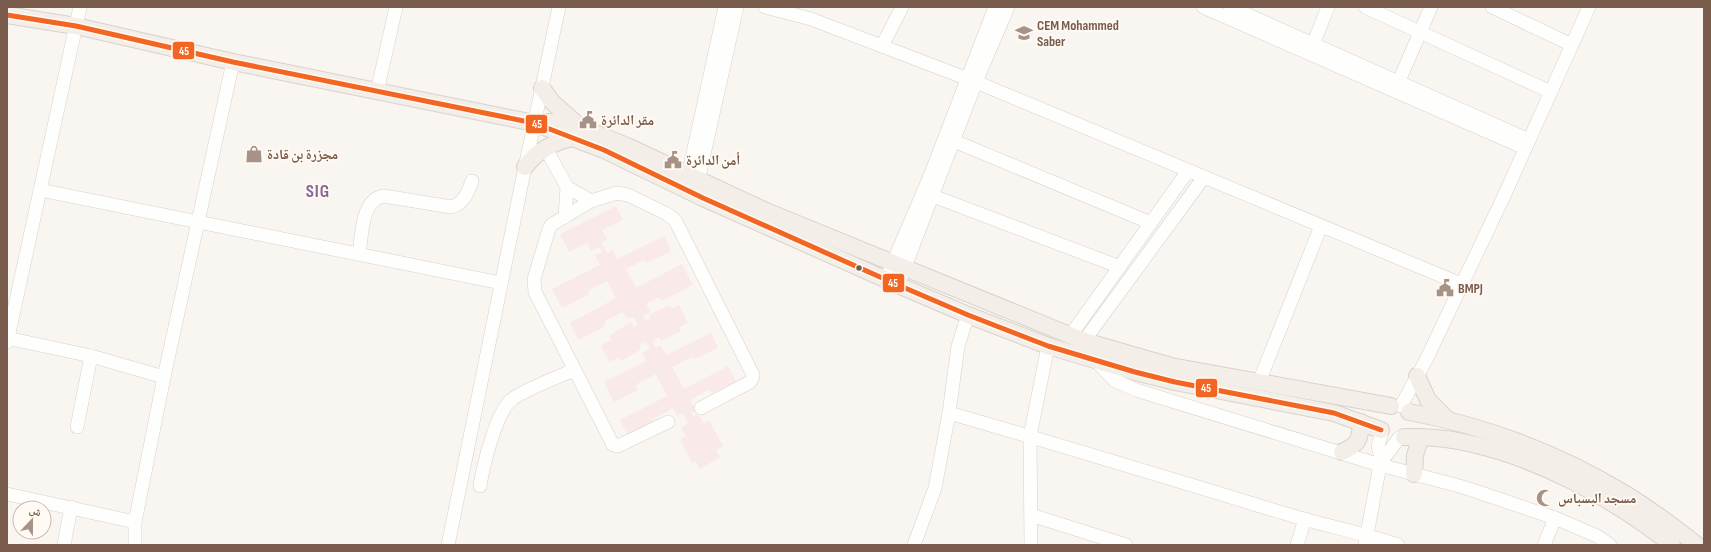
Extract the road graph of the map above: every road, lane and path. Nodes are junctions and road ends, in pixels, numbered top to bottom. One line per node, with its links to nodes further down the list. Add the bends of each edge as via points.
1 (80, 7): 19 (street)
2 (396, 7): 29 (street)
3 (559, 7): 28 (street)
4 (725, 7): 25 (street)
5 (737, 7): 25 (street)
6 (765, 7): 17 (street)
7 (902, 7): 22 (street)
8 (995, 7): 26 (street)
9 (1008, 7): 26 (street)
10 (1204, 7): 23 (street)
11 (1230, 7): 23 (street)
12 (1328, 7): 23 (street)
13 (1365, 7): 20 (street)
14 (1431, 7): 20 (street)
15 (1492, 7): 21 (street)
16 (1589, 7): 21 (street)
17 (806, 12): 22 (street)
18 (7, 15): 19 (main road)
19 (76, 26): 24 (main road); 42 (street)
20 (1420, 33): 27 (street); 30 (street)
21 (1572, 45): 30 (street)
22 (882, 46): 26 (street)
23 (1311, 49): 27 (street); 34 (street)
24 (233, 62): 29 (main road); 46 (street)
25 (718, 68): 39 (street)
26 (972, 80): 33 (street); 37 (street); 52 (street, via 930,176)
27 (1399, 81): 34 (street)
28 (542, 88): 31 (street); 32 (main road)
29 (377, 92): 31 (main road)
30 (1551, 92): 34 (street)
31 (534, 123): 32 (main road); 36 (street)
32 (577, 132): 35 (main road); 39 (main road, via 633,149); 54 (main road, via 616,156 726,209)
33 (954, 141): 43 (street); 47 (street)
34 (1527, 144): 56 (street)
35 (545, 147): 36 (main road); 41 (street)
36 (525, 166): 55 (street)
37 (1188, 171): 38 (street); 47 (street)
38 (1204, 177): 48 (street); 50 (street)
39 (693, 178): 52 (main road)
40 (472, 181): 51 (street, via 461,202 451,207 384,196 374,199 365,216)
41 (567, 187): 44 (street); 45 (street)
42 (40, 190): 46 (street); 58 (street)
43 (933, 196): 52 (street); 53 (street)
44 (591, 201): 45 (street); 67 (street, via 622,193 675,220 753,375 750,382)
45 (565, 217): 63 (street, via 549,229 533,282 535,292)
46 (199, 223): 51 (street); 65 (street)
47 (1151, 223): 49 (street)
48 (1321, 226): 56 (street); 66 (street)
49 (1137, 243): 50 (street); 53 (street)
50 (1149, 251): 59 (street)
51 (359, 254): 55 (street)
52 (899, 267): 54 (street); 59 (main road)
53 (1120, 267): 59 (street)
54 (892, 282): 57 (main road)
55 (501, 283): 91 (street)
56 (1461, 284): 64 (street)
57 (968, 315): 60 (main road); 69 (street, via 958,346)
58 (7, 339): 61 (street)
59 (1077, 339): 66 (main road, via 1170,366)
60 (1048, 346): 62 (main road); 75 (street)
61 (91, 356): 65 (street); 73 (street)
62 (1095, 360): 72 (main road, via 1175,382 1315,408); 78 (street, via 1114,380 1136,390)
63 (574, 370): 71 (street, via 613,445 618,446); 81 (street, via 523,393 506,405 490,447)
64 (1417, 376): 68 (street); 70 (main road, via 1428,400)
65 (164, 377): 87 (street)
66 (1259, 382): 68 (main road)
67 (701, 408)
68 (1400, 408): 70 (main road); 74 (main road, via 1382,412 1379,421); 77 (main road, via 1412,420 1410,430)
69 (949, 413): 75 (street); 92 (street, via 935,488)
70 (1448, 420): 100 (main road, via 1494,434 1577,468 1643,505)
71 (668, 422)
72 (1361, 422): 74 (main road); 78 (main road, via 1358,441)
73 (77, 428)
74 (1382, 431): 77 (main road, via 1389,437); 79 (street, via 1378,446)
75 (1030, 436): 84 (street); 86 (street)
76 (1422, 437): 77 (main road); 80 (main road, via 1415,455); 99 (main road, via 1474,444 1546,470 1612,503)
77 (1401, 438): 79 (street)
78 (1342, 452): 79 (street)
79 (1381, 463): 80 (street); 88 (street)
80 (1414, 474): 85 (street, via 1463,487)
81 (480, 486)
82 (7, 494): 83 (street)
83 (70, 507): 87 (street); 89 (street)
84 (1031, 515): 93 (street); 94 (street)
85 (1555, 518): 97 (street); 98 (street, via 1597,536)
86 (1305, 519): 88 (street); 95 (street)
87 (135, 522): 90 (street)
88 (1366, 540): 96 (street)
89 (64, 545)
90 (135, 545)
91 (448, 545)
92 (914, 545)
93 (1031, 545)
94 (1126, 545)
95 (1297, 545)
96 (1398, 545)
97 (1544, 545)
98 (1610, 545)
99 (1672, 545)
100 (1697, 545)

